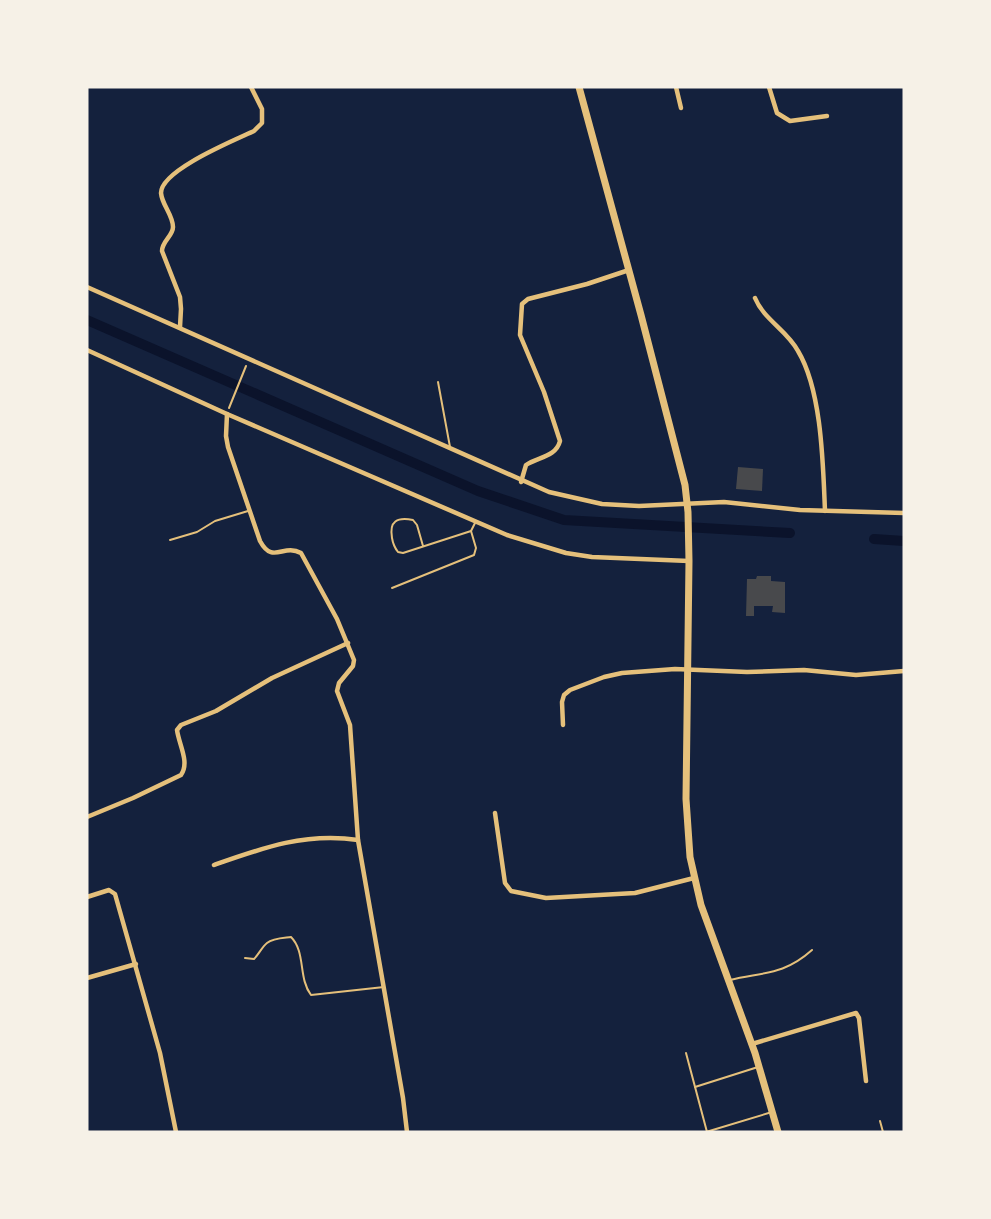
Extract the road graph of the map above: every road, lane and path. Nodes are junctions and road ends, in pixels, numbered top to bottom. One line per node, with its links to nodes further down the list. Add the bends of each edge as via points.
1 (251, 87): 10 (street, via 262,109 262,123 176,171 163,183 162,199 173,231 162,244 162,251 180,297)
2 (579, 87): 7 (main road)
3 (676, 87): 5 (street)
4 (769, 87): 6 (street, via 777,113 790,121)
5 (681, 108)
6 (827, 116)
7 (629, 270): 17 (street, via 522,304 520,335 560,441 558,448 546,457 526,465); 18 (main road)
8 (87, 287): 10 (street)
9 (755, 298): 20 (street, via 759,308 800,353 809,380 816,409)
10 (180, 327): 16 (street)
11 (87, 350): 15 (street)
12 (244, 371): 14 (path)
13 (438, 382): 16 (lane)
14 (231, 403)
15 (227, 414): 19 (street, via 226,436); 22 (street)
16 (450, 448): 17 (street)
17 (521, 482): 18 (street, via 602,504)
18 (687, 504): 20 (street, via 724,502); 26 (main road)
19 (249, 510): 24 (lane); 28 (street, via 265,549 271,553 294,550 301,554)
20 (825, 511): 21 (street)
21 (904, 513)
22 (475, 523): 23 (lane); 26 (street, via 566,553)
23 (471, 531): 25 (lane); 27 (lane, via 474,555)
24 (170, 540)
25 (423, 546): 25 (lane, via 398,552 394,548 392,524 413,520)
26 (689, 561): 29 (main road)
27 (392, 588)
28 (348, 643): 33 (street, via 181,725 177,730 185,770 181,776); 34 (street, via 353,666 339,683 338,691 350,726)
29 (688, 669): 30 (street, via 804,670 856,675); 31 (street, via 622,673 570,690 562,702); 36 (main road, via 686,818)
30 (904, 671)
31 (563, 725)
32 (495, 813): 36 (street, via 505,883 511,891 546,898 635,893)
33 (87, 817)
34 (358, 840): 35 (street, via 336,837 277,843); 43 (street)
35 (214, 865)
36 (694, 878): 42 (main road)
37 (87, 897): 40 (street, via 109,890 115,894)
38 (812, 950): 42 (lane, via 785,969)
39 (245, 958): 43 (lane, via 254,959 272,940 291,937 298,948 310,995)
40 (136, 964): 41 (street); 51 (street)
41 (87, 978)
42 (729, 981): 44 (main road)
43 (384, 987): 52 (street)
44 (752, 1044): 46 (main road); 47 (street, via 856,1013)
45 (686, 1053): 48 (lane)
46 (759, 1066): 48 (lane); 49 (main road)
47 (867, 1080)
48 (695, 1087): 53 (lane)
49 (772, 1112): 53 (lane); 54 (main road)
50 (880, 1121): 55 (lane)
51 (176, 1132)
52 (407, 1132)
53 (706, 1132)
54 (778, 1132)
55 (883, 1132)

